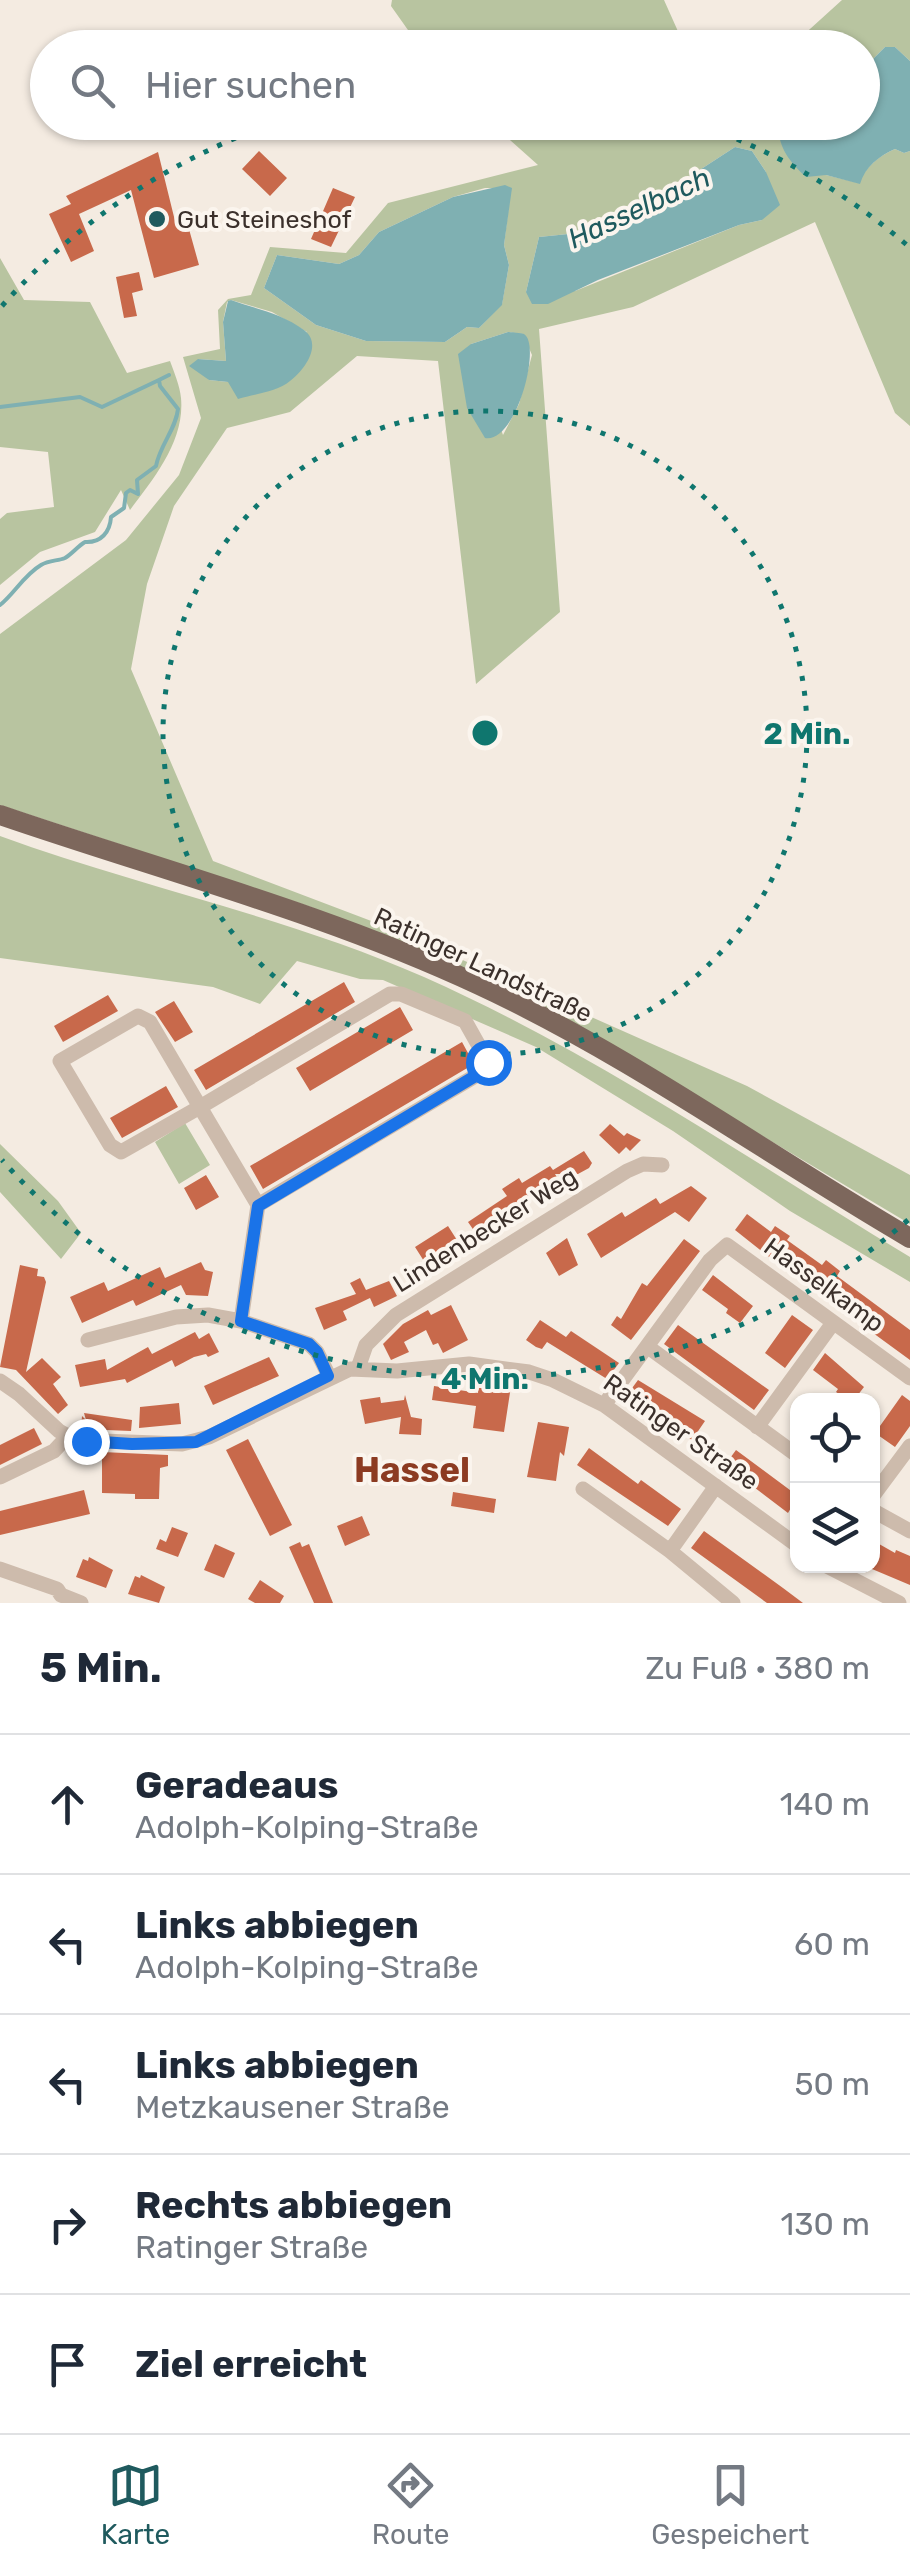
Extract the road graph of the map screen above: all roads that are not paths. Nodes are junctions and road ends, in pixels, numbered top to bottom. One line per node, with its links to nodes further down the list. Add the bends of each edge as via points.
1 (0, 815): 5 (main road, Ratinger Landstraße, via 291,910 478,984 588,1041)
2 (200, 1107): 2 (street, via 146,1018 132,1018 60,1061 110,1146 121,1152); 4 (street); 4 (street, via 395,992 464,1022 486,1056 482,1072)
3 (662, 1165): 10 (street, Lindenbecker Weg, via 627,1171 396,1315 366,1345)
4 (258, 1206): 6 (street)
5 (910, 1238)
6 (241, 1321): 8 (street, via 176,1317); 11 (street, via 309,1344)
7 (832, 1323): 9 (street, Hasselkamp, via 727,1245); 12 (street, Hasselkamp); 15 (street)
8 (88, 1340)
9 (648, 1347): 14 (street, Hasselkamp); 15 (street)
10 (358, 1368): 11 (street, Ratinger Straße); 14 (street, Ratinger Straße, via 500,1366 553,1380)
11 (328, 1376): 16 (street, Ratinger Straße, via 196,1442)
12 (910, 1378)
13 (0, 1382): 16 (street)
14 (604, 1405): 20 (street, Ratinger Straße)
15 (758, 1426): 17 (street)
16 (67, 1437): 19 (street, via 54,1451)
17 (790, 1450)
18 (908, 1452): 21 (street)
19 (0, 1477)
20 (716, 1486): 25 (street, Ratinger Straße); 26 (street)
21 (880, 1487)
22 (582, 1489): 26 (street)
23 (880, 1514): 24 (street)
24 (910, 1530)
25 (790, 1540)
26 (670, 1551): 30 (street)
27 (0, 1569): 29 (street)
28 (841, 1573): 31 (street)
29 (81, 1603)
30 (734, 1603)
31 (899, 1603)

